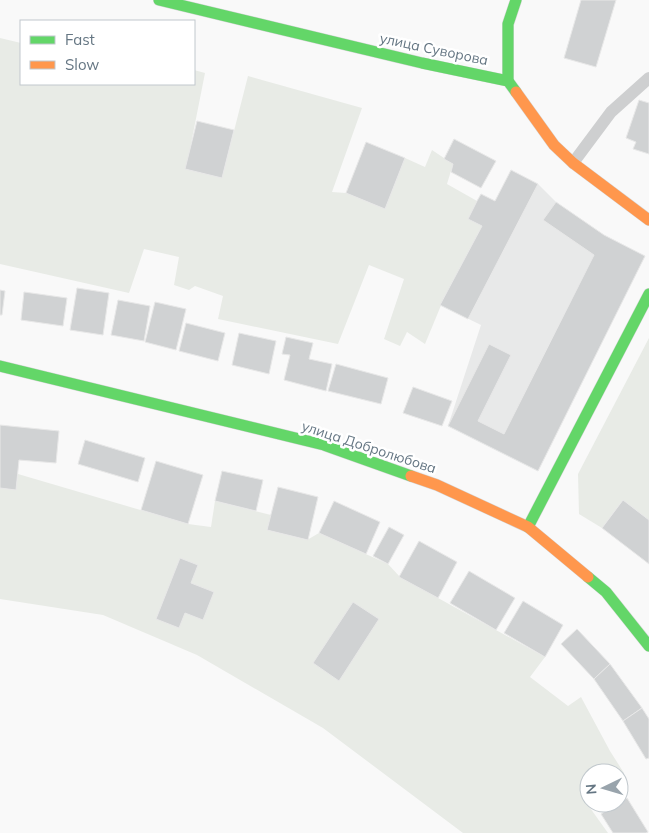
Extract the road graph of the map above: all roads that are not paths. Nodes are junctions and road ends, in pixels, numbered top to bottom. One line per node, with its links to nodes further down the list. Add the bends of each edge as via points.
1 (159, 0): 4 (street, улица Суворова)
2 (516, 0): 4 (street, via 508,24)
3 (649, 78): 5 (lane, via 612,112)
4 (508, 81): 5 (street, via 554,146)
5 (573, 163): 6 (street)
6 (649, 220)
7 (649, 294): 9 (street)
8 (0, 366): 9 (street, улица Добролюбова, via 324,445 437,485)
9 (528, 526): 10 (street, улица Добролюбова, via 606,592)
10 (649, 646)

